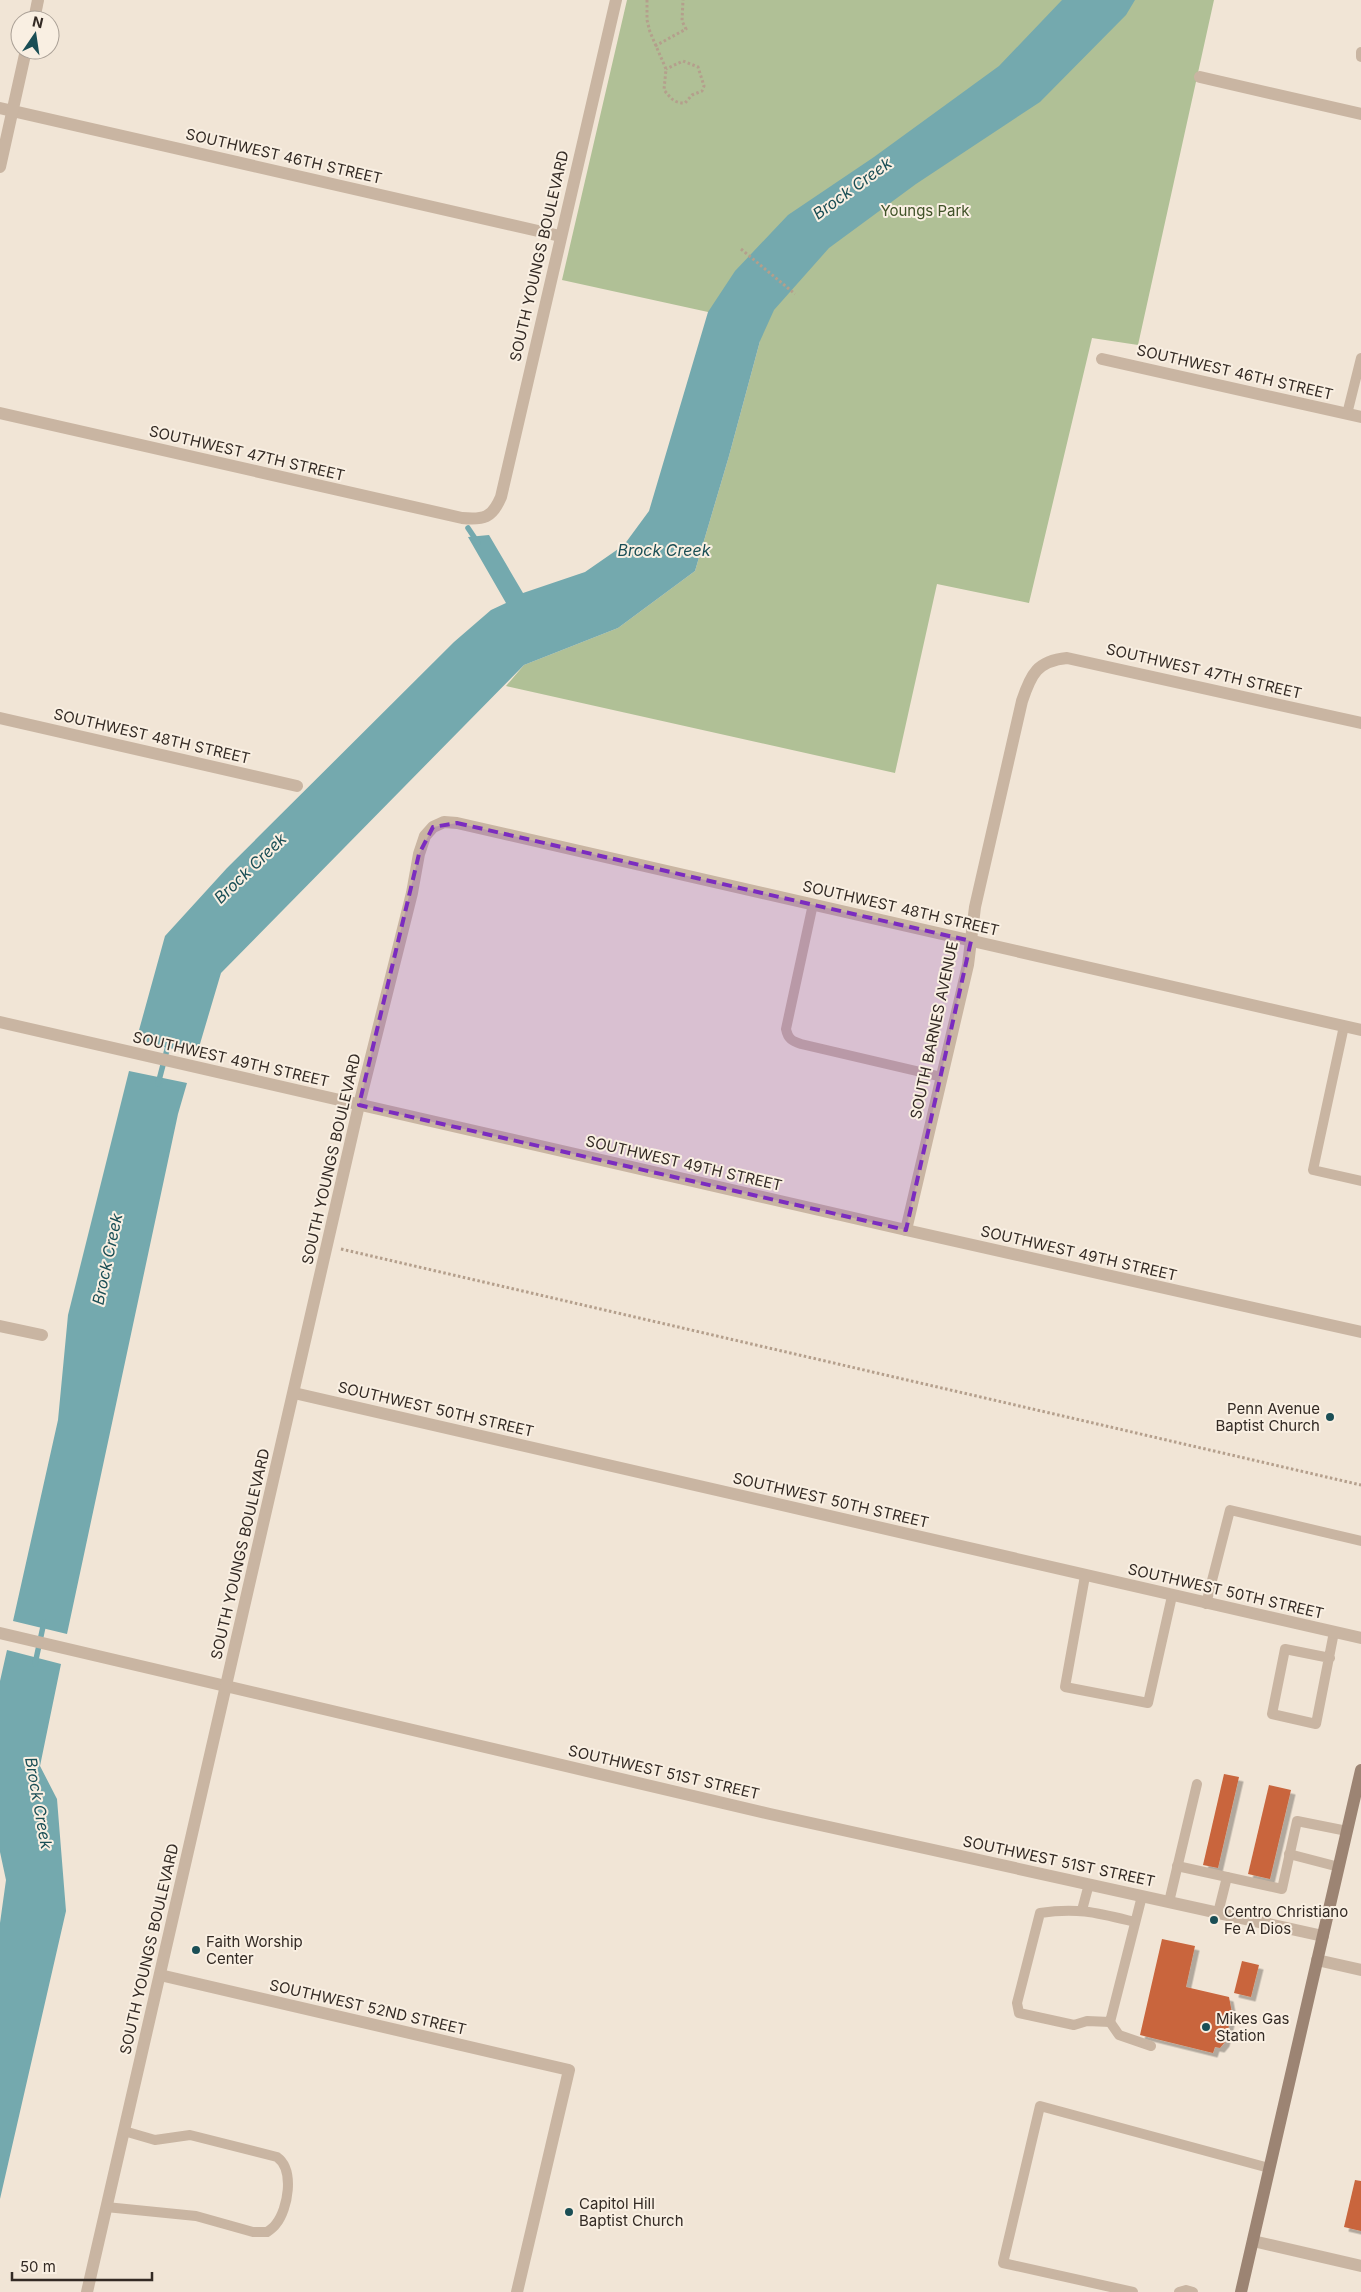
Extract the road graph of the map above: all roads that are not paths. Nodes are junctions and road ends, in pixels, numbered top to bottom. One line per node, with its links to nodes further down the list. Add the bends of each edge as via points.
1 (616, 0): 9 (street, SOUTH YOUNGS BOULEVARD)
2 (1361, 52): 3 (lane)
3 (1361, 57)
4 (23, 60): 6 (street)
5 (1200, 78): 7 (street)
6 (6, 110): 8 (street); 9 (street, SOUTHWEST 46TH STREET)
7 (1361, 114)
8 (0, 167)
9 (560, 236): 15 (street, SOUTH YOUNGS BOULEVARD, via 500,496 496,509)
10 (1361, 358): 13 (lane)
11 (1102, 359): 13 (street, SOUTHWEST 46TH STREET)
12 (0, 413): 15 (street, SOUTHWEST 47TH STREET, via 462,518)
13 (1347, 414): 14 (street, SOUTHWEST 46TH STREET)
14 (1361, 417)
15 (488, 516)
16 (1041, 665): 18 (street, SOUTHWEST 47TH STREET, via 1067,658 1086,661); 22 (street, SOUTH BARNES AVENUE, via 1031,678 1022,701 975,907)
17 (0, 718): 19 (street, SOUTHWEST 48TH STREET)
18 (1361, 723)
19 (297, 786)
20 (433, 827): 21 (street, SOUTHWEST 48TH STREET, via 444,822 457,823); 27 (street, SOUTH YOUNGS BOULEVARD, via 425,836 419,854)
21 (814, 904): 22 (street, SOUTHWEST 48TH STREET); 26 (lane, via 787,1036 801,1044)
22 (971, 941): 24 (street, SOUTHWEST 48TH STREET); 26 (street, SOUTH BARNES AVENUE)
23 (0, 1022): 27 (street, SOUTHWEST 49TH STREET)
24 (1344, 1026): 25 (street, SOUTHWEST 48TH STREET); 28 (lane, via 1313,1170)
25 (1361, 1030)
26 (942, 1077): 29 (street, SOUTH BARNES AVENUE)
27 (359, 1105): 29 (street, SOUTHWEST 49TH STREET); 33 (street, SOUTH YOUNGS BOULEVARD)
28 (1361, 1181)
29 (906, 1230): 31 (street, SOUTHWEST 49TH STREET)
30 (0, 1326): 32 (street)
31 (1361, 1332)
32 (42, 1335)
33 (294, 1393): 35 (street, SOUTHWEST 50TH STREET); 42 (street, SOUTH YOUNGS BOULEVARD)
34 (1361, 1540): 37 (lane, via 1230,1510)
35 (1085, 1576): 36 (street, SOUTHWEST 50TH STREET); 36 (lane, via 1065,1687 1148,1703)
36 (1172, 1596): 37 (street, SOUTHWEST 50TH STREET)
37 (1206, 1604): 38 (street, SOUTHWEST 50TH STREET)
38 (1334, 1632): 40 (street, SOUTHWEST 50TH STREET); 41 (lane)
39 (6, 1634): 42 (street, SOUTHWEST 51ST STREET)
40 (1361, 1638)
41 (1330, 1658): 41 (lane, via 1316,1724 1272,1714 1285,1649)
42 (226, 1685): 50 (street, SOUTHWEST 51ST STREET, via 770,1814); 59 (street, SOUTH YOUNGS BOULEVARD)
43 (1361, 1770): 45 (main road)
44 (1197, 1784): 47 (lane)
45 (1347, 1832): 46 (lane, via 1297,1821); 48 (main road)
46 (1289, 1854): 48 (lane); 49 (lane, via 1282,1889)
47 (1177, 1866): 49 (lane); 52 (lane)
48 (1339, 1867): 56 (main road)
49 (1226, 1877): 54 (lane)
50 (1089, 1884): 51 (street, SOUTHWEST 51ST STREET); 53 (lane)
51 (1142, 1896): 52 (street, SOUTHWEST 51ST STREET); 55 (lane)
52 (1169, 1902): 54 (street, SOUTHWEST 51ST STREET)
53 (1082, 1910): 55 (lane); 60 (lane, via 1040,1913 1017,2003 1019,2013 1061,2024)
54 (1218, 1913): 56 (street, SOUTHWEST 51ST STREET)
55 (1135, 1922): 60 (lane)
56 (1323, 1936): 57 (main road)
57 (1317, 1960): 58 (street); 63 (main road)
58 (1361, 1970)
59 (160, 1975): 62 (street, SOUTH YOUNGS BOULEVARD); 68 (street, SOUTHWEST 52ND STREET, via 569,2070)
60 (1110, 2022): 61 (lane, via 1119,2035)
61 (1151, 2046)
62 (124, 2132): 64 (street, SOUTH YOUNGS BOULEVARD); 64 (lane, via 155,2140 190,2135 277,2157 283,2162 289,2180 284,2204 277,2224 267,2232 253,2232 196,2216)
63 (1269, 2168): 65 (main road); 69 (lane, via 1040,2106 1003,2263)
64 (106, 2207): 67 (street, SOUTH YOUNGS BOULEVARD)
65 (1252, 2241): 66 (street); 72 (main road)
66 (1361, 2266)
67 (87, 2292)
68 (517, 2292)
69 (1133, 2292)
70 (1179, 2292): 71 (lane)
71 (1193, 2292)
72 (1241, 2292)

